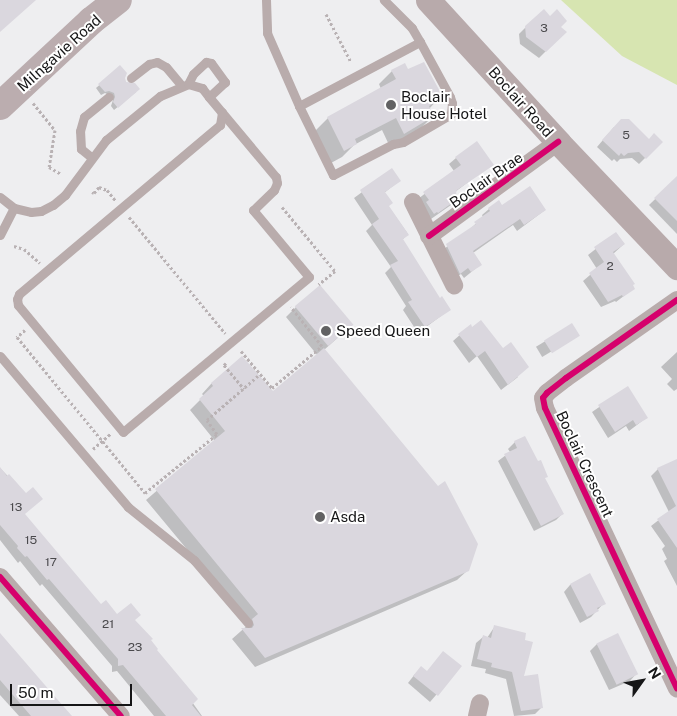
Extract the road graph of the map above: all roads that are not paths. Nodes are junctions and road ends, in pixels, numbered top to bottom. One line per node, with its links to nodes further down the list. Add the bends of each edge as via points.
1 (266, 0): 11 (lane, via 268,32)
2 (384, 0): 5 (lane, via 412,28)
3 (428, 0): 13 (main road, Boclair Road)
4 (112, 2): 10 (main road, Milngavie Road)
5 (420, 42): 11 (lane); 11 (lane, via 450,98 452,109 447,118 410,138 333,175)
6 (131, 78): 7 (lane, via 156,62)
7 (184, 84): 8 (lane, via 202,88); 8 (lane, via 206,62 211,63 225,82); 14 (lane, via 148,105 106,140)
8 (209, 96): 12 (lane)
9 (109, 97): 14 (lane, via 84,117 80,131 81,149)
10 (0, 106)
11 (299, 106)
12 (222, 112): 12 (lane, via 276,177 274,190 253,210 309,277 123,432 18,305 17,299 220,125)
13 (558, 142): 19 (street, Boclair Brae); 20 (main road, Boclair Road)
14 (91, 158): 17 (lane, via 65,195 52,205 31,212)
15 (0, 197): 17 (lane)
16 (413, 202): 19 (street)
17 (14, 208): 18 (lane)
18 (0, 235)
19 (428, 236): 21 (street)
20 (677, 267)
21 (454, 285)
22 (677, 300): 26 (street, Boclair Crescent, via 566,378 543,398)
23 (0, 356): 25 (lane, via 128,507 194,560)
24 (0, 578): 27 (street)
25 (248, 623)
26 (677, 689)
27 (121, 716)

